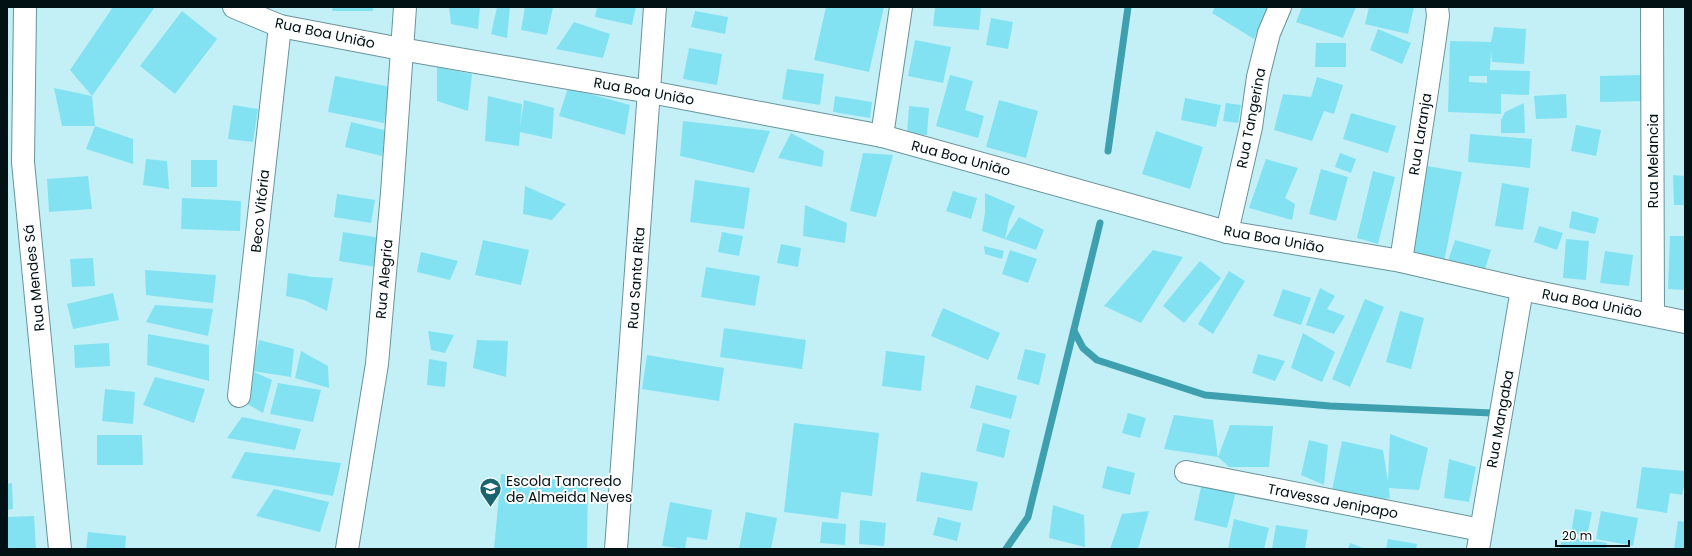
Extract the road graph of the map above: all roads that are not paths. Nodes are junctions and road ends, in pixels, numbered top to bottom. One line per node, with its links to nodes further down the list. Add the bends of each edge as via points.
1 (25, 7): 13 (street, Rua Mendes Sá)
2 (234, 7): 9 (street, Rua Boa União)
3 (405, 7): 10 (street, Rua Alegria)
4 (656, 7): 11 (street, Rua Santa Rita)
5 (901, 7): 12 (street)
6 (1280, 7): 14 (street, Rua Tangerina, via 1269,33 1258,77 1251,127)
7 (1437, 7): 15 (street, Rua Laranja, via 1434,45)
8 (1652, 7): 17 (street, Rua Melancia)
9 (280, 26): 10 (street, Rua Boa União); 19 (street, Beco Vitória)
10 (401, 49): 11 (street, Rua Boa União); 23 (street, Rua Alegria, via 377,364)
11 (650, 92): 12 (street, Rua Boa União); 24 (street, Rua Santa Rita)
12 (882, 136): 14 (street, Rua Boa União)
13 (15, 163): 22 (street, Rua Mendes Sá)
14 (1227, 232): 15 (street, Rua Boa União)
15 (1401, 260): 16 (street, Rua Boa União)
16 (1522, 289): 17 (street, Rua Boa União); 21 (street, Rua Mangaba)
17 (1653, 315): 18 (street, Rua Boa União)
18 (1685, 322)
19 (239, 396)
20 (1186, 472): 21 (street, Travessa Jenipapo)
21 (1480, 539)
22 (60, 549)
23 (347, 549)
24 (616, 549)

